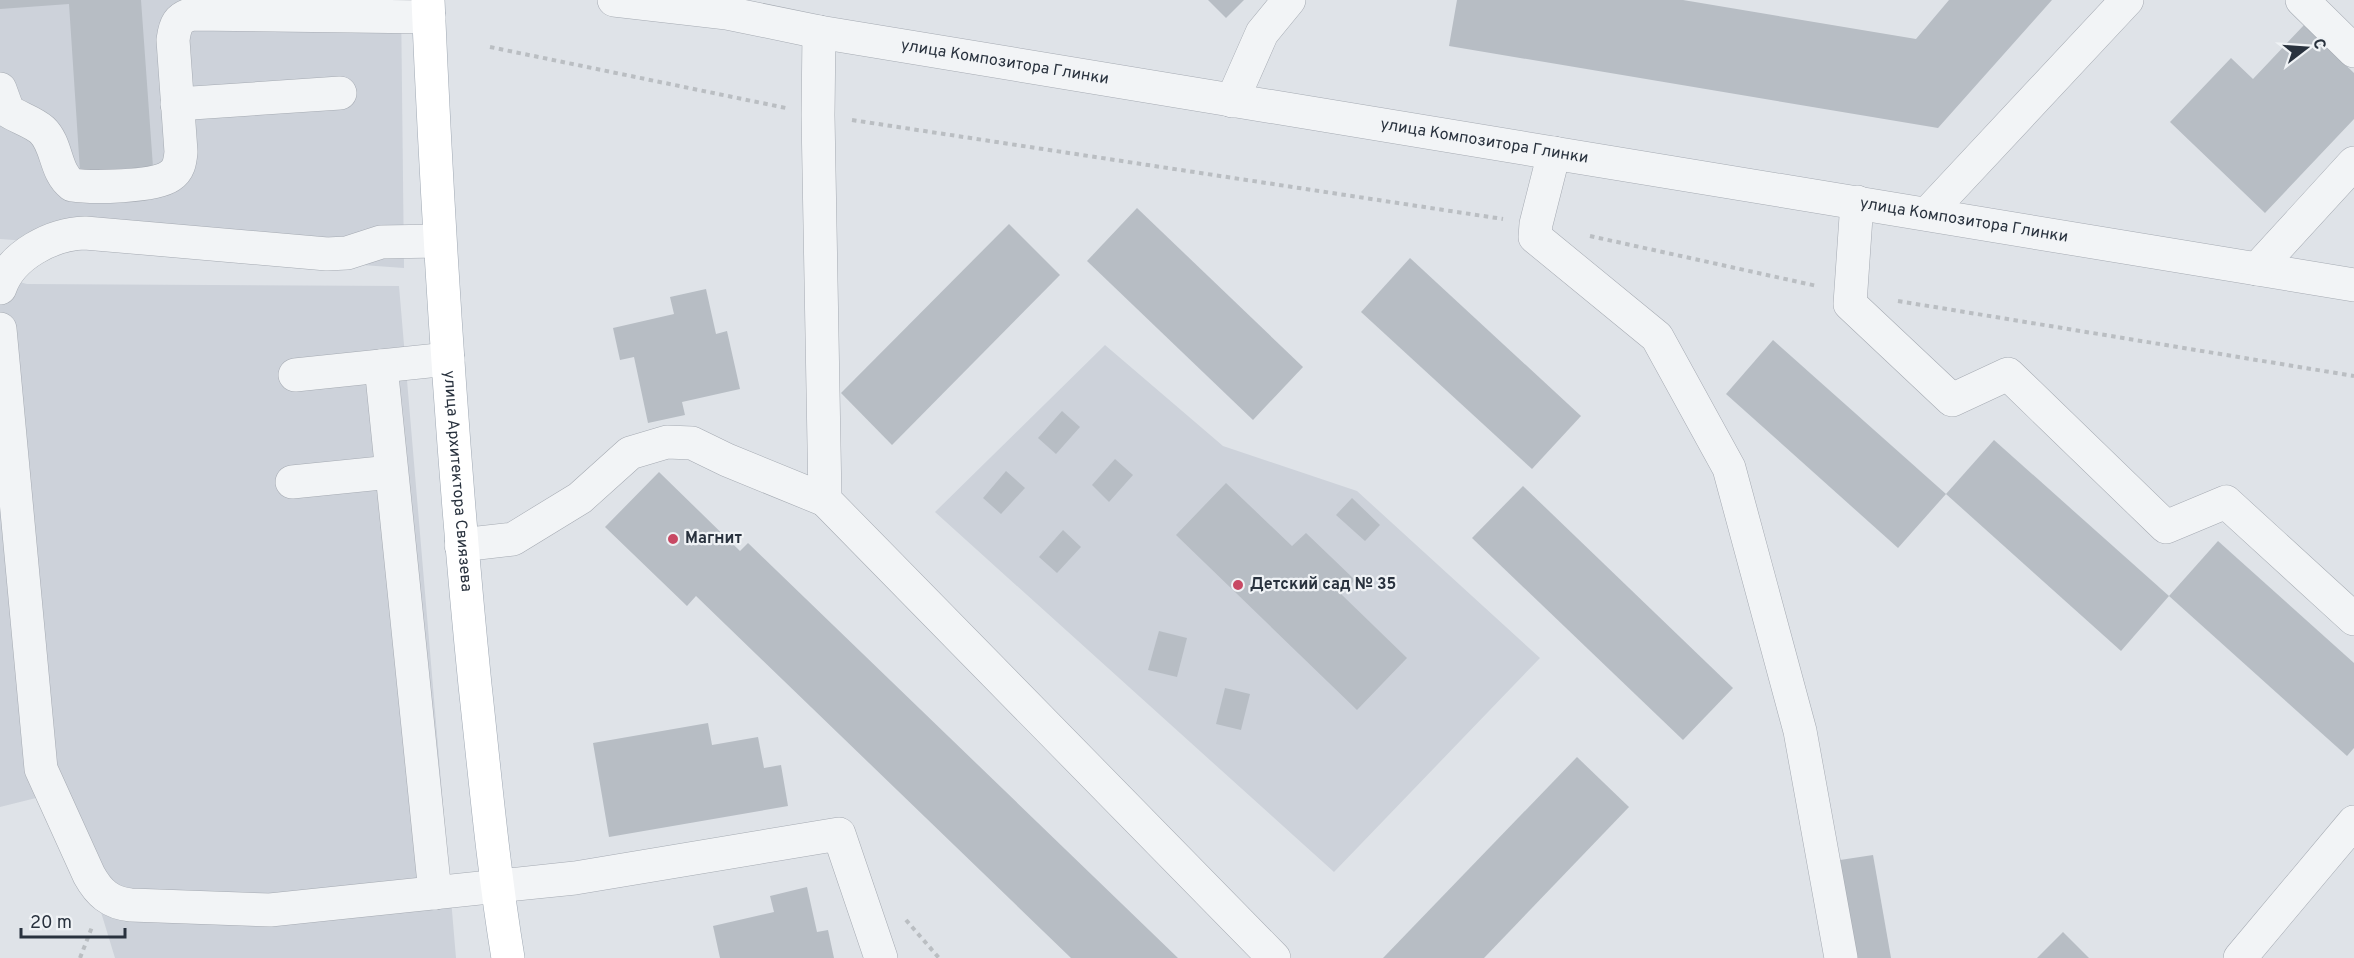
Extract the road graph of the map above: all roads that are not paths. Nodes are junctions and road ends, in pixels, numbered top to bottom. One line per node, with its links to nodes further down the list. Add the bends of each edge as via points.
1 (614, 0): 6 (street, улица Композитора Глинки, via 727,13)
2 (1290, 0): 10 (street, via 1262,33)
3 (2127, 0): 15 (street)
4 (2302, 0): 7 (street)
5 (428, 9): 11 (street, via 183,16 175,25 173,40); 16 (main road, улица Архитектора Свиязева)
6 (819, 32): 10 (street, улица Композитора Глинки); 26 (street)
7 (2354, 51)
8 (0, 89): 11 (street, via 8,111 44,131 65,179 84,187 153,182 170,177 179,166)
9 (340, 93): 11 (street)
10 (1232, 101): 12 (street, улица Композитора Глинки)
11 (177, 104)
12 (1554, 153): 14 (street, улица Композитора Глинки); 35 (street, via 1535,237 1657,337 1729,468 1800,731)
13 (2354, 163): 17 (street)
14 (1857, 202): 15 (street, улица Композитора Глинки); 28 (street, via 1850,304 1952,400 2008,374 2166,527 2226,502)
15 (1927, 214): 17 (street, улица Композитора Глинки)
16 (439, 241): 19 (street, via 381,242 347,253 327,254 66,234 32,251 4,276); 21 (main road, улица Архитектора Свиязева)
17 (2257, 269): 18 (street, улица Композитора Глинки)
18 (2354, 285)
19 (0, 288)
20 (0, 328): 31 (street, via 41,769 96,888 117,903 270,910)
21 (448, 359): 22 (street); 27 (main road, улица Архитектора Свиязева)
22 (381, 366): 23 (street); 24 (street)
23 (295, 375)
24 (392, 472): 25 (street); 31 (street)
25 (292, 482)
26 (825, 500): 27 (street, via 692,443 667,442 630,453 580,498 513,539); 34 (street)
27 (461, 545): 30 (main road, улица Архитектора Свиязева)
28 (2354, 619)
29 (2354, 822): 36 (street)
30 (496, 887): 31 (street); 32 (main road, улица Архитектора Свиязева); 33 (street, via 575,878 839,834)
31 (435, 893)
32 (508, 958)
33 (882, 958)
34 (1274, 958)
35 (1841, 958)
36 (2240, 958)

